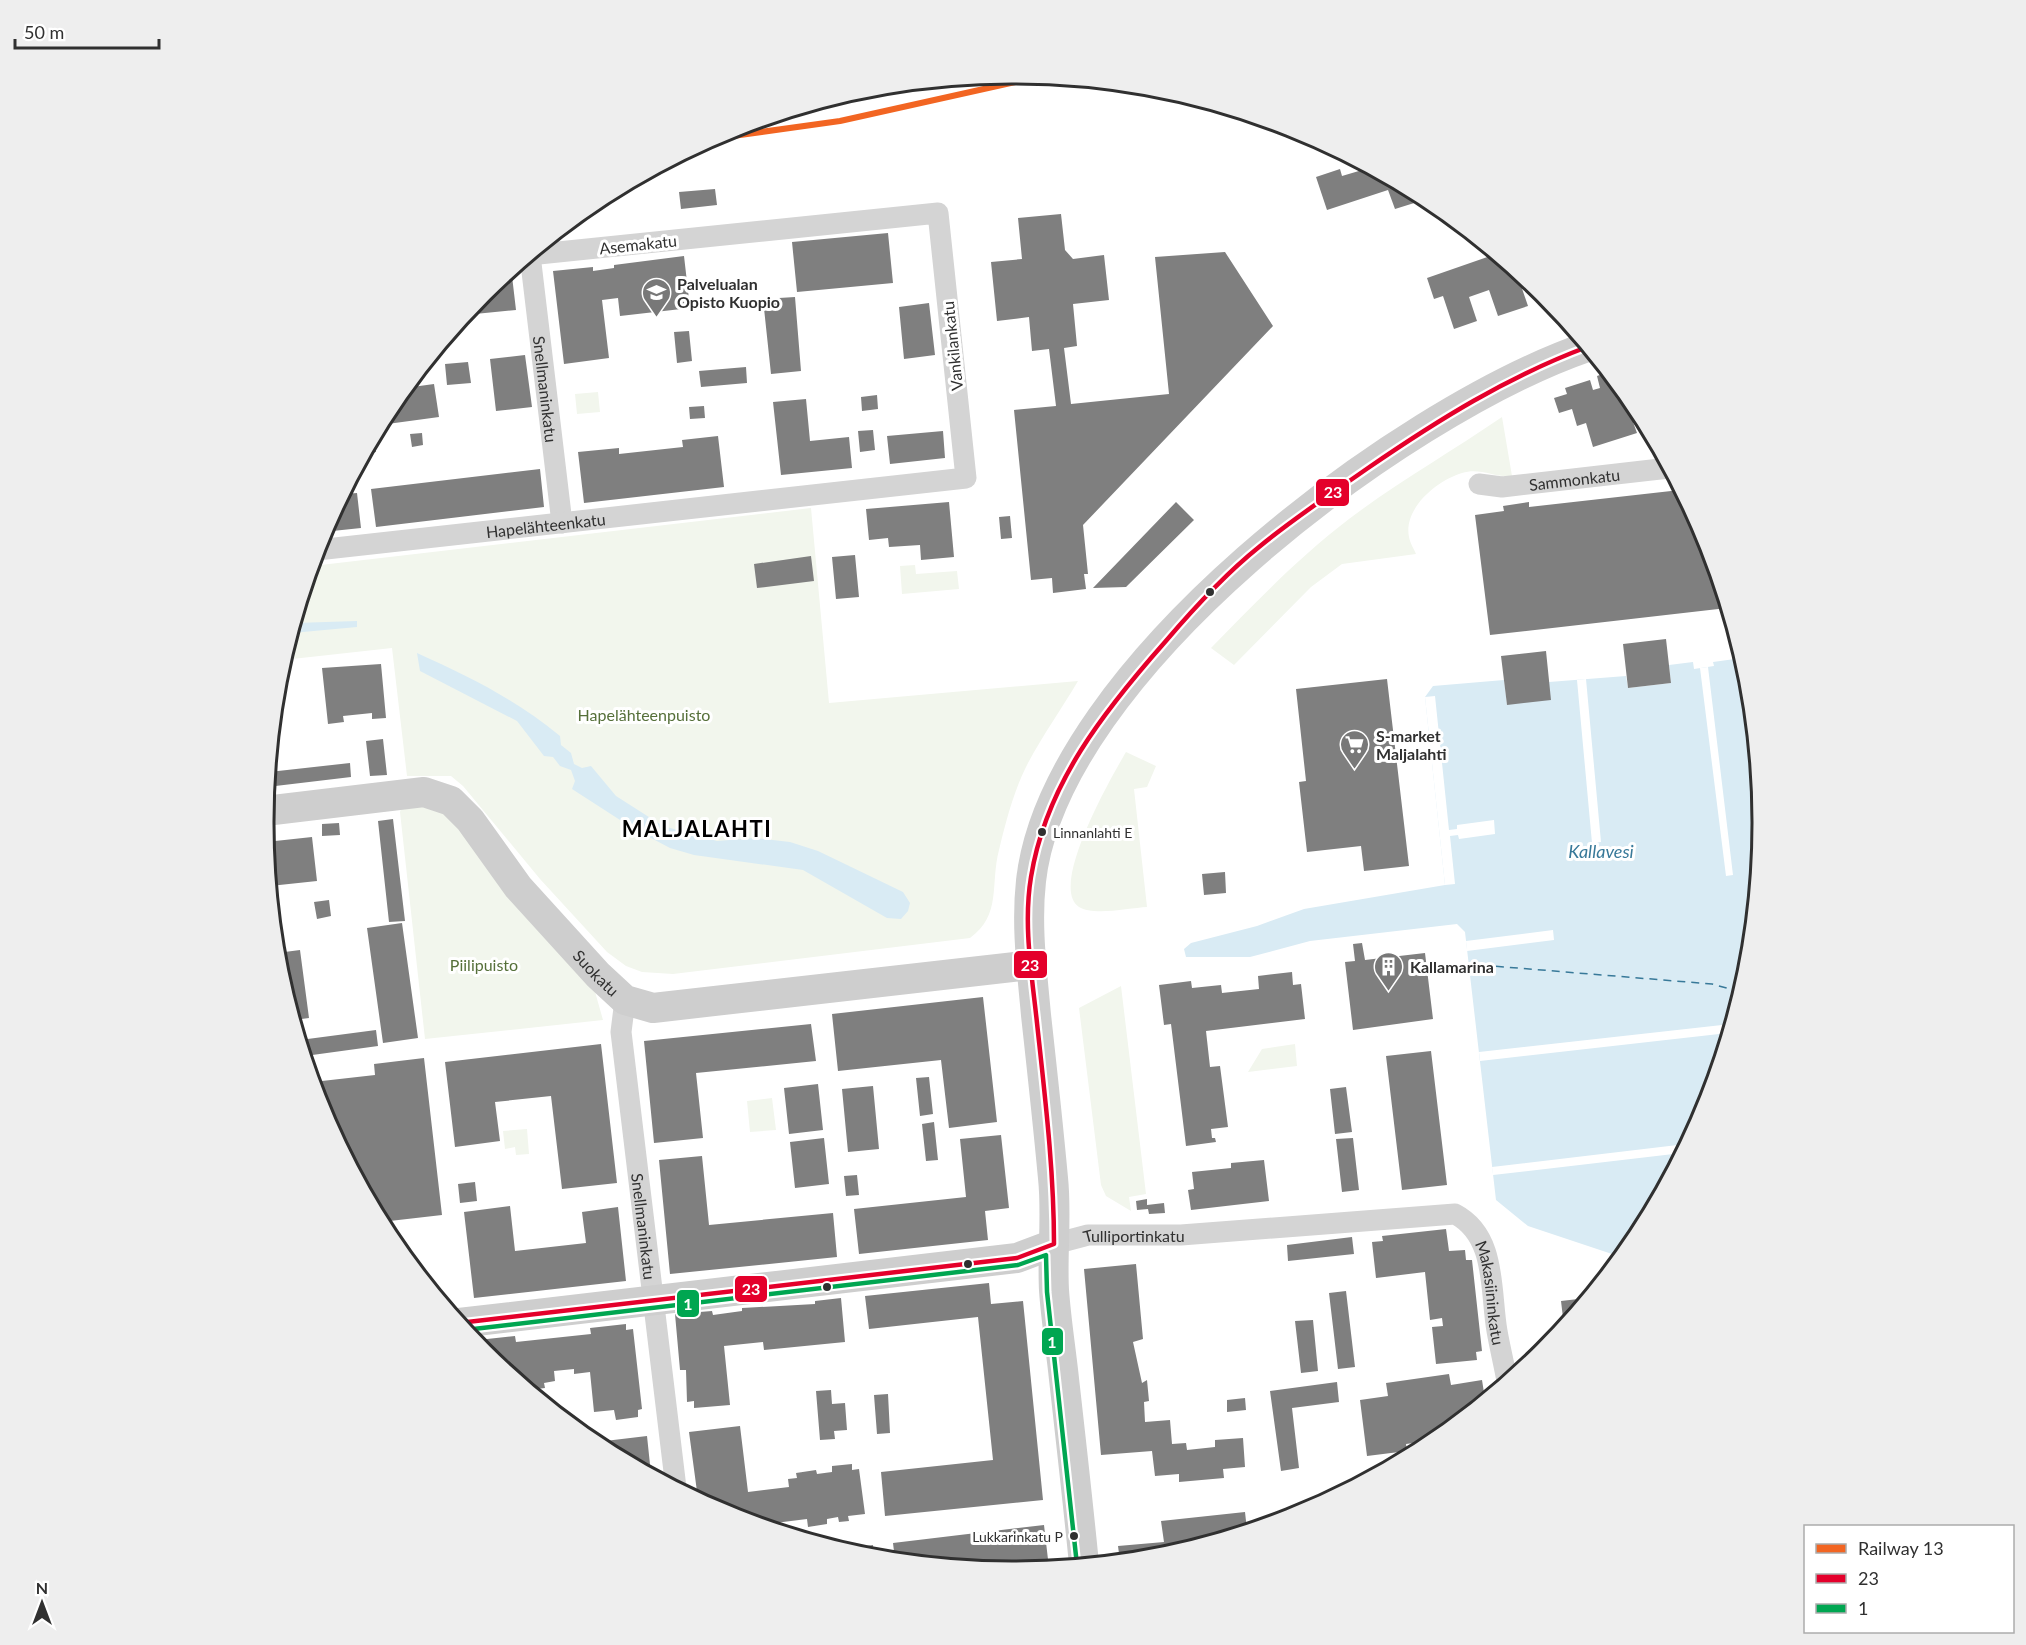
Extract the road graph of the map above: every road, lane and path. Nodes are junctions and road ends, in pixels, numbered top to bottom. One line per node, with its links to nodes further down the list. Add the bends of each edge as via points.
1 (747, 233): 2 (street, Asemakatu); 7 (street, Vankilankatu, via 938,213 966,478)
2 (542, 254)
3 (531, 263): 8 (street, Snellmaninkatu)
4 (1579, 350): 11 (main road, via 1554,358 1430,423 1301,514 1225,577 1187,618 1106,711 1068,769 1051,804 1031,878)
5 (1661, 469): 6 (street, Sammonkatu, via 1502,487)
6 (1479, 484)
7 (774, 500): 8 (street, Hapelähteenkatu)
8 (562, 523): 9 (street, Hapelähteenkatu)
9 (328, 549)
10 (275, 810): 12 (main road, Suokatu, via 424,792 451,801 470,820 518,887)
11 (1030, 965): 12 (main road, Suokatu, via 653,1008); 14 (main road, via 1055,1194)
12 (625, 1000): 15 (street, Snellmaninkatu, via 621,1032)
13 (1455, 1214): 14 (street, Tulliportinkatu, via 1181,1236 1088,1235); 17 (street, Makasiininkatu, via 1472,1227 1488,1256)
14 (1054, 1244): 15 (main road, Tulliportinkatu, via 1017,1258); 19 (main road, via 1054,1291)
15 (654, 1300): 16 (main road, Tulliportinkatu); 18 (street, Snellmaninkatu)
16 (470, 1322)
17 (1506, 1372)
18 (675, 1479)
19 (1083, 1557)

